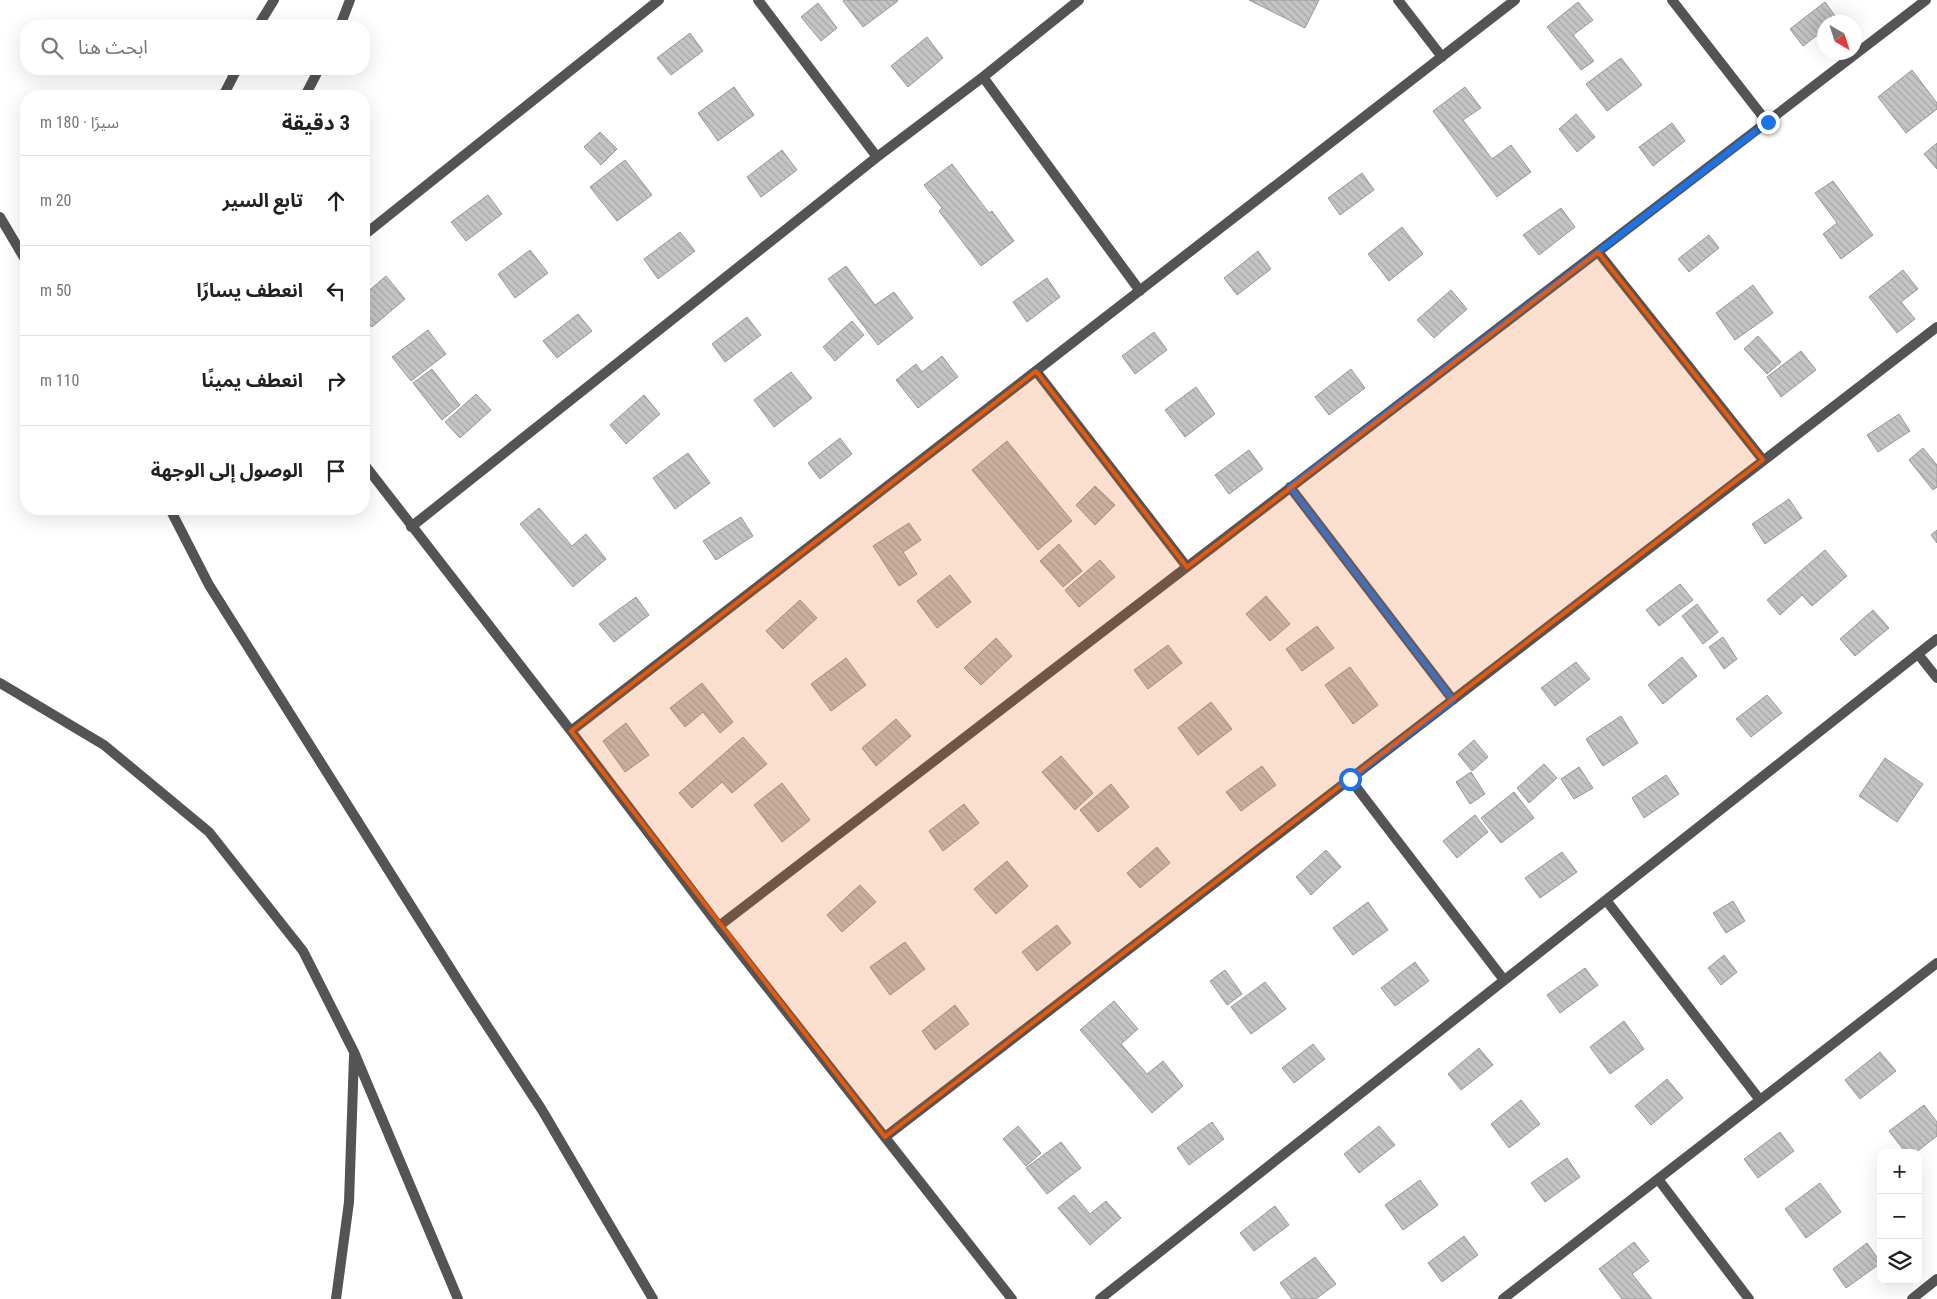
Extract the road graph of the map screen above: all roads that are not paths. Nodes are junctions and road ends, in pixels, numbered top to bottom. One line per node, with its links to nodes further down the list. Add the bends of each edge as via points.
1 (274, 0): 10 (street)
2 (350, 0): 11 (street)
3 (659, 0): 21 (street)
4 (758, 0): 19 (street)
5 (1079, 0): 15 (street)
6 (1398, 0): 12 (street)
7 (1515, 0): 12 (street)
8 (1672, 0): 18 (street)
9 (1926, 0): 18 (street)
10 (262, 20)
11 (342, 20)
12 (1442, 57): 24 (street)
13 (234, 75): 16 (street)
14 (316, 75): 17 (street)
15 (983, 77): 19 (street); 24 (street)
16 (226, 90)
17 (308, 90)
18 (1768, 122): 23 (street)
19 (877, 157): 31 (street)
20 (0, 217): 22 (street)
21 (370, 230)
22 (20, 251)
23 (1598, 252): 27 (street); 29 (street)
24 (1140, 290): 26 (street)
25 (1935, 333): 27 (street)
26 (1036, 371): 32 (street); 38 (street)
27 (1763, 460): 37 (street)
28 (370, 472): 31 (street)
29 (1290, 487): 32 (street); 37 (street)
30 (173, 515): 51 (street, via 209,585 542,1110)
31 (411, 527): 38 (street)
32 (1187, 567): 41 (street)
33 (1937, 639): 34 (street)
34 (1918, 654): 35 (street); 40 (street)
35 (1937, 678)
36 (0, 683): 44 (street, via 104,745 210,832 303,951)
37 (1453, 700): 39 (street)
38 (571, 731): 41 (street)
39 (1350, 779): 43 (street); 46 (street)
40 (1606, 900): 43 (street); 45 (street)
41 (720, 926): 46 (street)
42 (1937, 962): 45 (street)
43 (1504, 980): 53 (street)
44 (354, 1052): 49 (street, via 350,1202); 50 (street)
45 (1760, 1100): 47 (street)
46 (885, 1137): 52 (street)
47 (1658, 1179): 54 (street); 55 (street)
48 (1937, 1279): 56 (street)
49 (336, 1299)
50 (458, 1299)
51 (653, 1299)
52 (1012, 1299)
53 (1100, 1299)
54 (1504, 1299)
55 (1750, 1299)
56 (1912, 1299)

